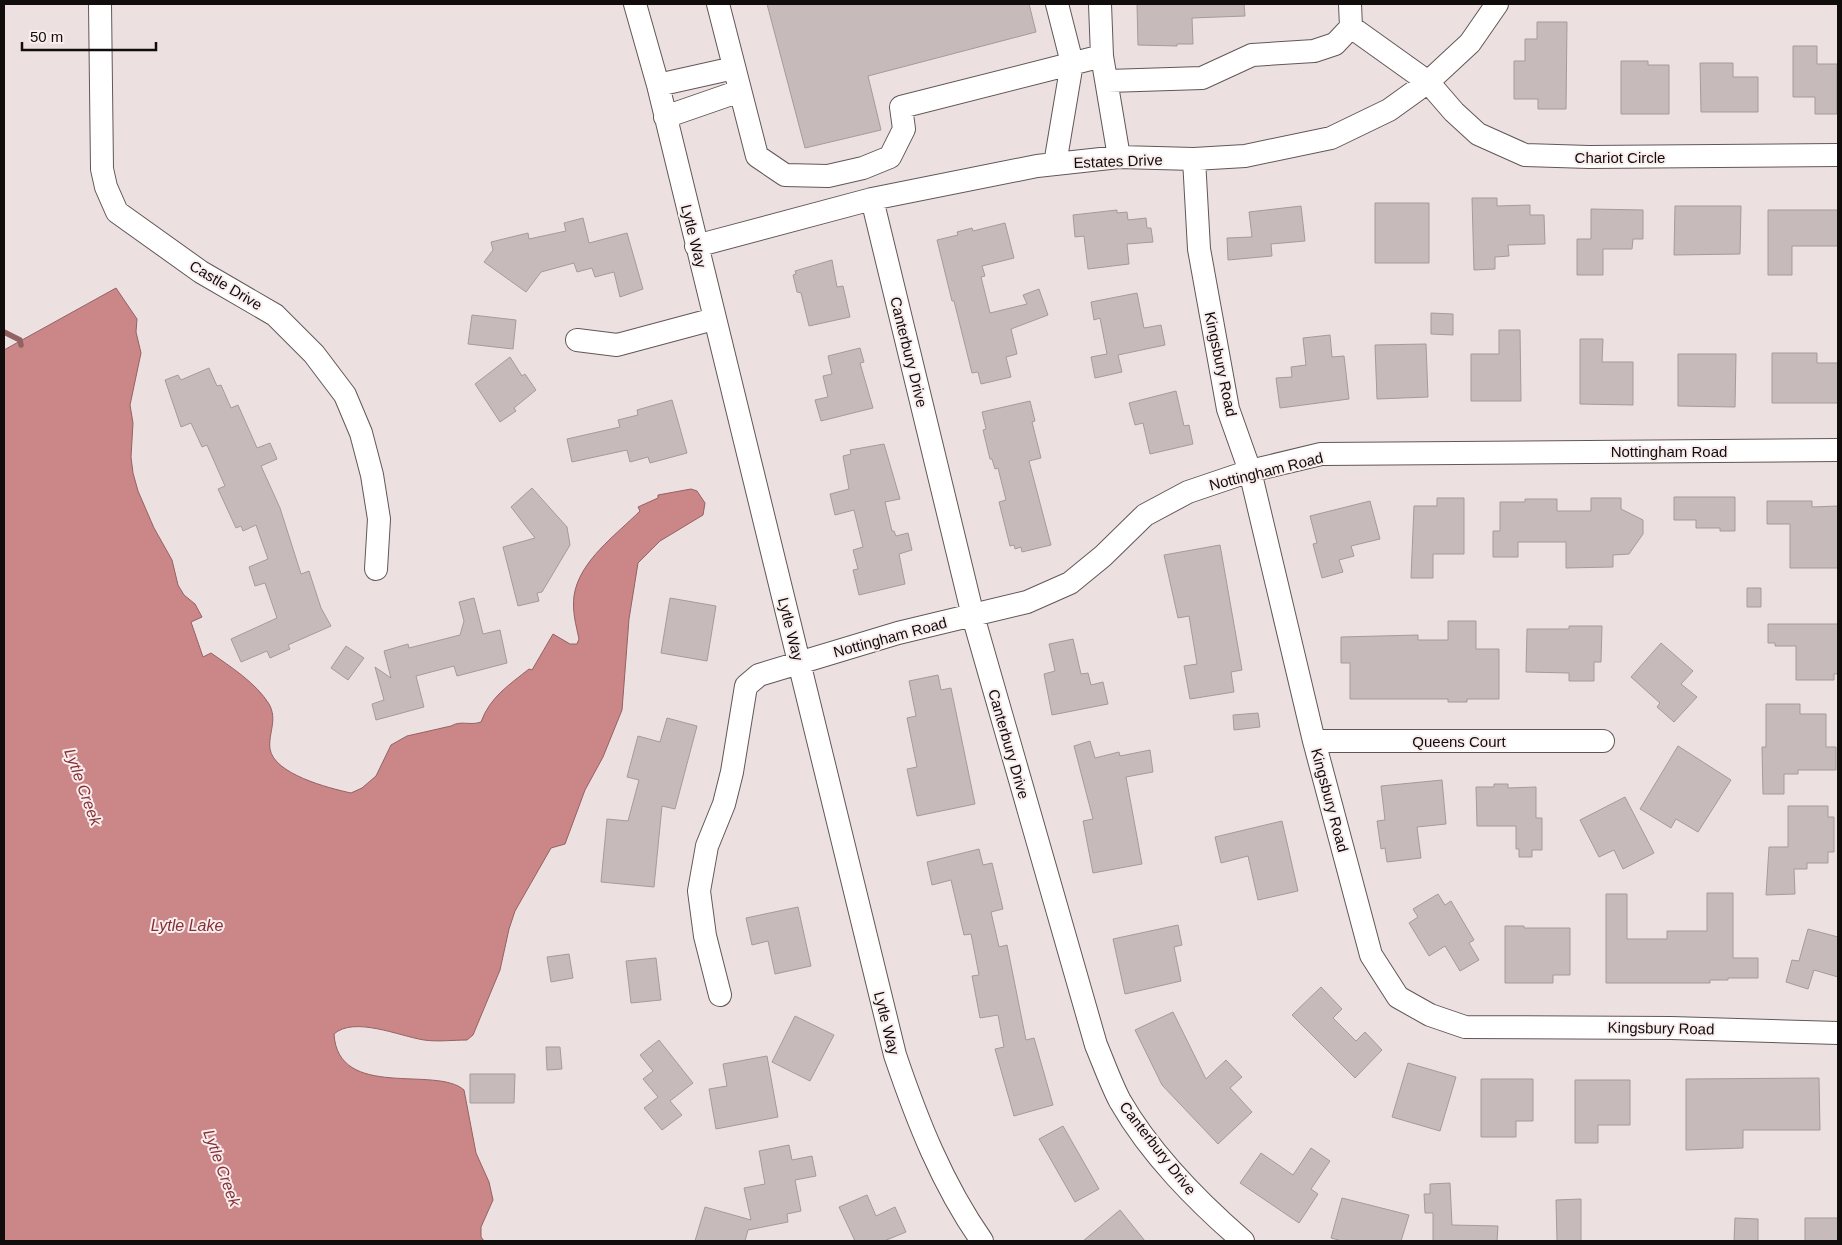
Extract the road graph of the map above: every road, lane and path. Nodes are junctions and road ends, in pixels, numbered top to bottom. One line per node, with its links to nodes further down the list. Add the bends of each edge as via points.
1 (100, 4): 29 (street, Castle Drive, via 102,169 117,212 201,272 275,315 314,354 345,395 361,433 372,475 379,519)
2 (635, 4): 16 (street, Lytle Way)
3 (718, 4): 13 (street)
4 (1057, 4): 12 (street)
5 (1100, 4): 11 (street)
6 (1350, 4): 8 (street)
7 (1498, 4): 15 (street, Estates Drive, via 1470,43)
8 (1351, 27): 9 (street); 10 (street, Chariot Circle)
9 (1335, 44): 10 (street); 14 (street, via 1314,51 1252,55 1202,78)
10 (1377, 45): 15 (street, Chariot Circle)
11 (1102, 56): 12 (street); 14 (street)
12 (1072, 63): 17 (street, via 901,107 904,129 890,157 863,168 828,176 785,175 758,156); 22 (street)
13 (734, 68): 16 (street); 17 (street)
14 (1108, 81): 20 (street)
15 (1428, 82): 19 (street, Chariot Circle, via 1478,134 1525,155); 21 (street, Estates Drive, via 1389,110 1331,138 1245,156)
16 (658, 85): 18 (street, Lytle Way)
17 (740, 91): 18 (street)
18 (665, 116): 24 (street, Lytle Way)
19 (1838, 155)
20 (1119, 157): 21 (street, Estates Drive); 22 (street, Estates Drive)
21 (1194, 159): 28 (street, Kingsbury Road, via 1199,249 1209,309 1228,410)
22 (1055, 164): 23 (street, Estates Drive)
23 (872, 199): 24 (street, Estates Drive); 30 (street, Canterbury Drive)
24 (696, 246): 25 (street, Lytle Way)
25 (714, 319): 26 (street, via 617,345); 31 (street, Lytle Way)
26 (577, 340)
27 (1838, 450): 28 (street, Nottingham Road, via 1321,454)
28 (1250, 471): 30 (street, Nottingham Road, via 1188,492 1145,515 1070,583 1027,602); 32 (street, Kingsbury Road)
29 (376, 569)
30 (973, 616): 31 (street, Nottingham Road, via 898,633); 37 (street, Canterbury Drive, via 1096,1045 1120,1101 1178,1178)
31 (799, 662): 34 (street, Nottingham Road, via 759,675 746,686 730,780 707,846 699,891 705,936); 36 (street, Lytle Way, via 894,1054 939,1168)
32 (1314, 741): 33 (street, Queens Court); 35 (street, Kingsbury Road, via 1371,955 1398,996 1422,1010 1465,1027)
33 (1603, 741)
34 (720, 995)
35 (1838, 1033)
36 (982, 1241)
37 (1243, 1241)

